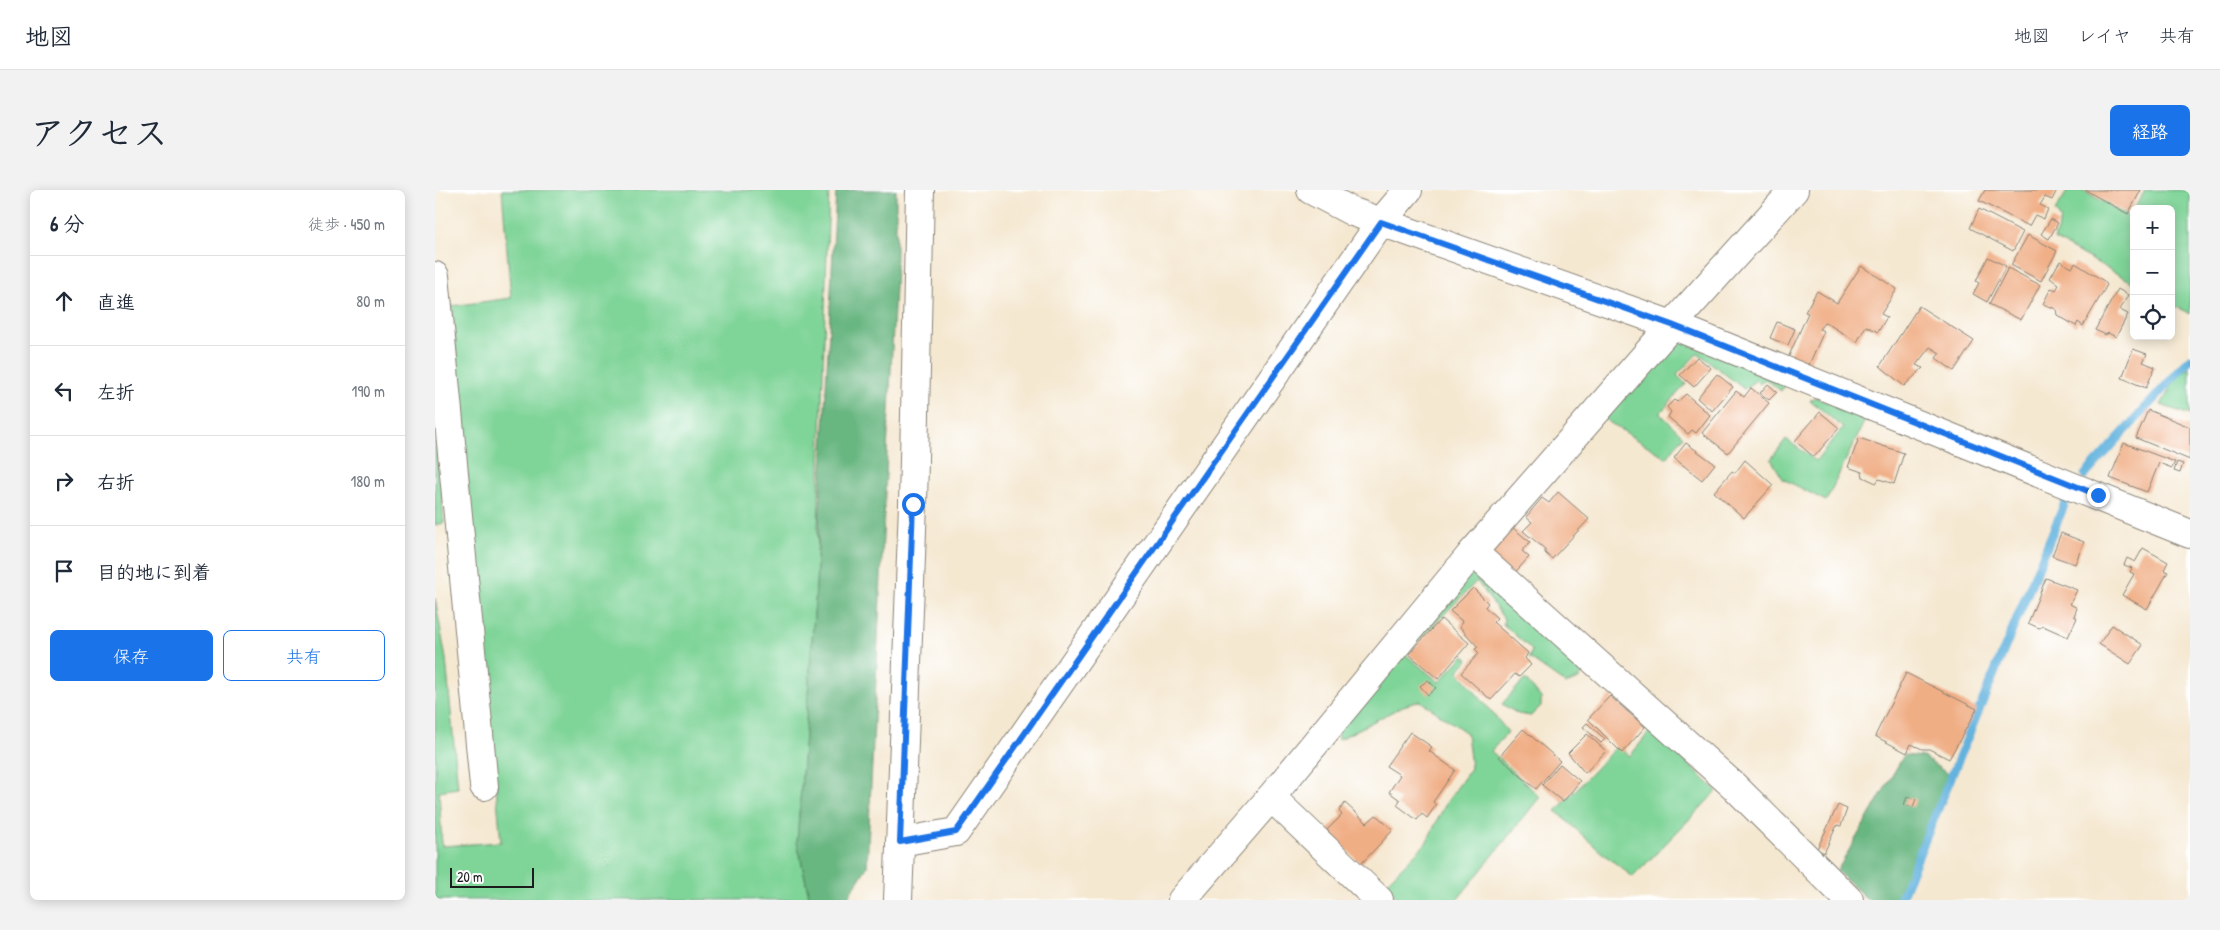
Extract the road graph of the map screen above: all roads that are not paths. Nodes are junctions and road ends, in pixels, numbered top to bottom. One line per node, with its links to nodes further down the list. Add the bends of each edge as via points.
1 (920, 190): 13 (street, via 913,504)
2 (1311, 190): 5 (street, via 1353,212)
3 (1408, 190): 5 (street)
4 (1794, 190): 7 (street)
5 (1381, 222): 7 (street); 13 (street, via 956,832)
6 (435, 276): 8 (street)
7 (1672, 325): 9 (street); 10 (street)
8 (441, 420): 11 (street)
9 (2190, 534)
10 (1473, 552): 12 (street); 17 (street, via 1734,786)
11 (484, 786)
12 (1271, 797): 15 (street); 16 (street)
13 (900, 842): 14 (street)
14 (898, 900)
15 (1182, 900)
16 (1379, 900)
17 (1849, 900)

